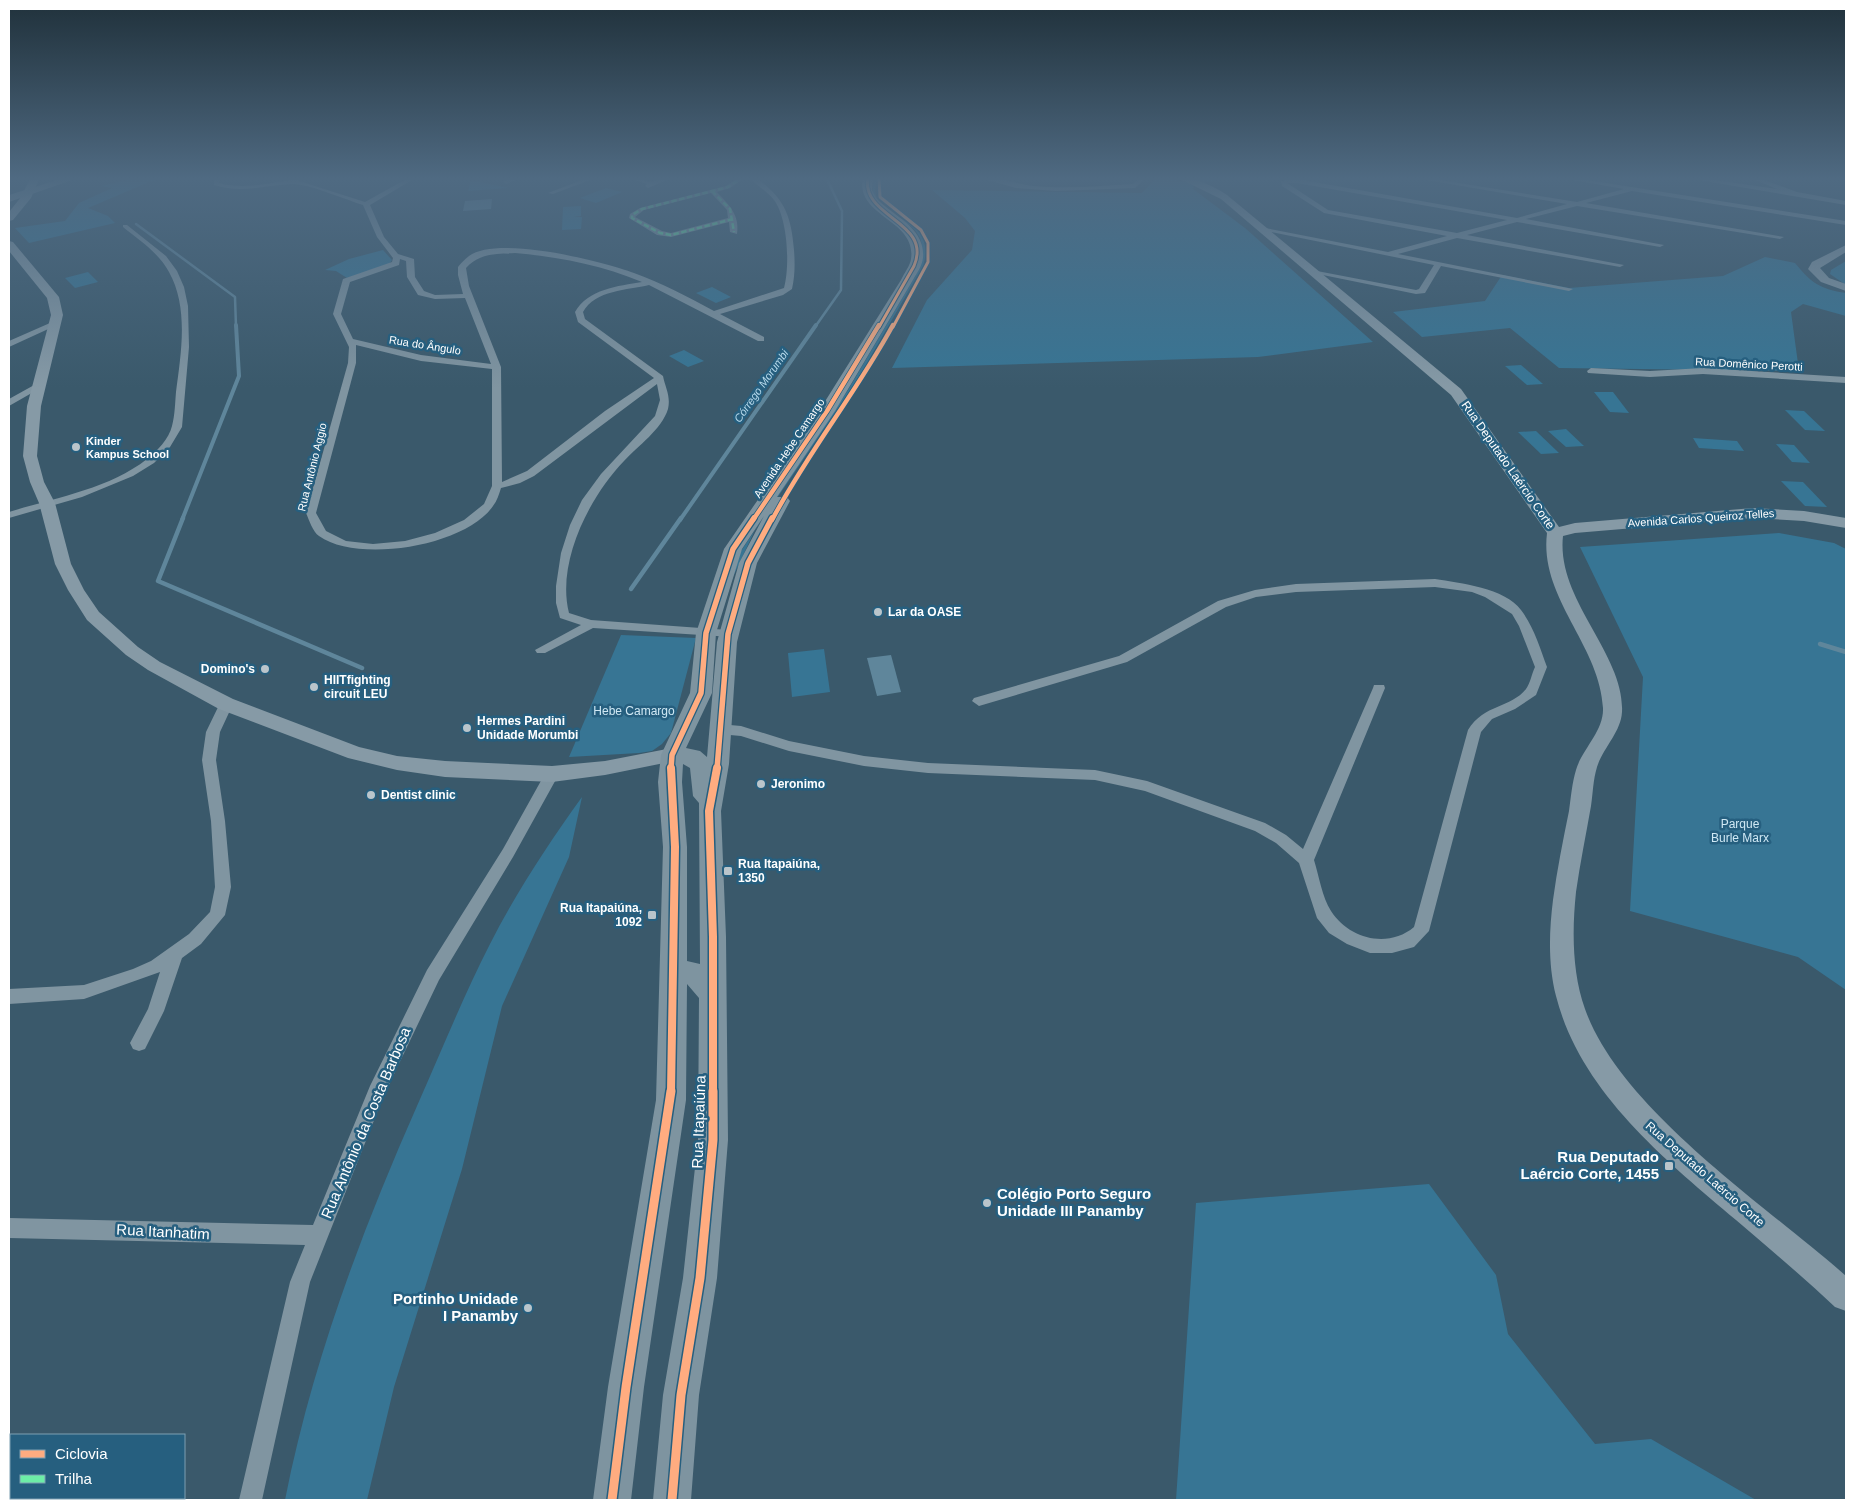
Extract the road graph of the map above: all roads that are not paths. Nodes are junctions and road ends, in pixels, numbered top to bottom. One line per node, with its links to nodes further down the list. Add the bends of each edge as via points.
1 (10, 247): 22 (street, via 53,297 57,315)
2 (153, 247): 33 (street, via 173,270 181,288 185,326 174,438 141,467 105,484)
3 (388, 247): 13 (street)
4 (789, 247): 21 (street, via 789,286 780,294)
5 (915, 247): 38 (main road, Avenida Hebe Camargo, via 917,258 907,280 827,411 733,549)
6 (928, 247): 39 (main road, Avenida Hebe Camargo, via 928,262 871,366 786,493 748,562)
7 (1286, 247): 16 (street, Rua Deputado Laércio Corte)
8 (1354, 247): 12 (street)
9 (1414, 247): 12 (street)
10 (1522, 247): 15 (street)
11 (1846, 248): 18 (street, via 1816,264 1814,269 1825,280)
12 (1388, 254): 14 (street)
13 (395, 256): 20 (street, via 410,259 411,277 421,293 435,297); 24 (street, Rua Antônio Aggio, via 394,265 346,281 337,314)
14 (1438, 264): 16 (street, via 1422,290 1416,292); 19 (street)
15 (1620, 265)
16 (1317, 273): 36 (street, Rua Deputado Laércio Corte, via 1456,392)
17 (648, 282): 20 (street, via 609,268 519,251 496,250 471,257 462,268 460,274); 21 (street); 28 (street, via 598,295 584,303 579,316)
18 (1846, 288)
19 (1569, 289)
20 (468, 296): 26 (street)
21 (712, 314): 23 (street)
22 (53, 325): 25 (street); 30 (street)
23 (762, 339)
24 (351, 341): 26 (street, Rua do Ângulo, via 422,358); 32 (street, Rua Antônio Aggio, via 352,363 311,513 319,533 332,541 359,547 397,546 426,540 469,521 490,503)
25 (9, 344)
26 (497, 367): 32 (street)
27 (1591, 371): 29 (street, Rua Domênico Perotti, via 1650,374 1703,371)
28 (660, 378): 32 (street, via 530,476); 37 (street, via 666,397 660,416 603,477 581,510 571,534 561,605 564,615)
29 (1846, 380)
30 (39, 386): 31 (street); 33 (street, via 30,456)
31 (9, 403)
32 (497, 486)
33 (47, 503): 34 (street); 43 (street, via 63,564 93,616 154,666)
34 (9, 515)
35 (1846, 523): 36 (street, Avenida Carlos Queiroz Telles, via 1753,513 1575,528)
36 (1555, 533): 56 (street, Rua Deputado Laércio Corte, via 1551,544 1560,576 1603,670 1613,711 1609,726 1587,767 1562,922 1566,988 1578,1023 1597,1060 1645,1122)
37 (590, 624): 38 (street); 40 (street)
38 (706, 633): 39 (street); 45 (main road, Avenida Hebe Camargo, via 700,693)
39 (728, 634): 44 (main road, Avenida Hebe Camargo)
40 (541, 650)
41 (1379, 688): 48 (street)
42 (979, 701): 48 (street, via 1123,659 1222,604 1263,593 1296,588 1435,583 1489,594 1516,611 1541,667 1531,692 1487,716 1475,730 1421,931 1408,942 1370,946 1335,928 1323,913)
43 (226, 704): 46 (street, via 355,754 445,769); 49 (street, via 213,732 209,760 218,821 223,887 220,905 217,915 205,930)
44 (719, 736): 47 (main road, Rua Itapaiúna, via 718,764); 48 (street, via 741,731 789,746 928,768 1095,775 1147,786 1260,827)
45 (671, 768): 46 (street, via 665,775 655,771 605,768); 47 (main road, via 692,757 702,764); 50 (main road, via 675,847)
46 (552, 774): 55 (street, Rua Antônio da Costa Barbosa, via 410,1019 376,1092)
47 (709, 811): 52 (main road, Rua Itapaiúna)
48 (1306, 860)
49 (175, 953): 51 (street, via 137,975 98,989); 53 (street, via 156,1011)
50 (674, 972): 52 (main road, via 686,971 704,980); 58 (main road, via 670,1100)
51 (9, 997)
52 (713, 997): 59 (main road, Rua Itapaiúna, via 713,1140 700,1278 681,1395)
53 (139, 1043)
54 (9, 1228): 55 (street, Rua Itanhatim)
55 (318, 1235): 57 (street, Rua Antônio da Costa Barbosa, via 297,1292)
56 (1846, 1296)
57 (250, 1500)
58 (612, 1500)
59 (672, 1500)

